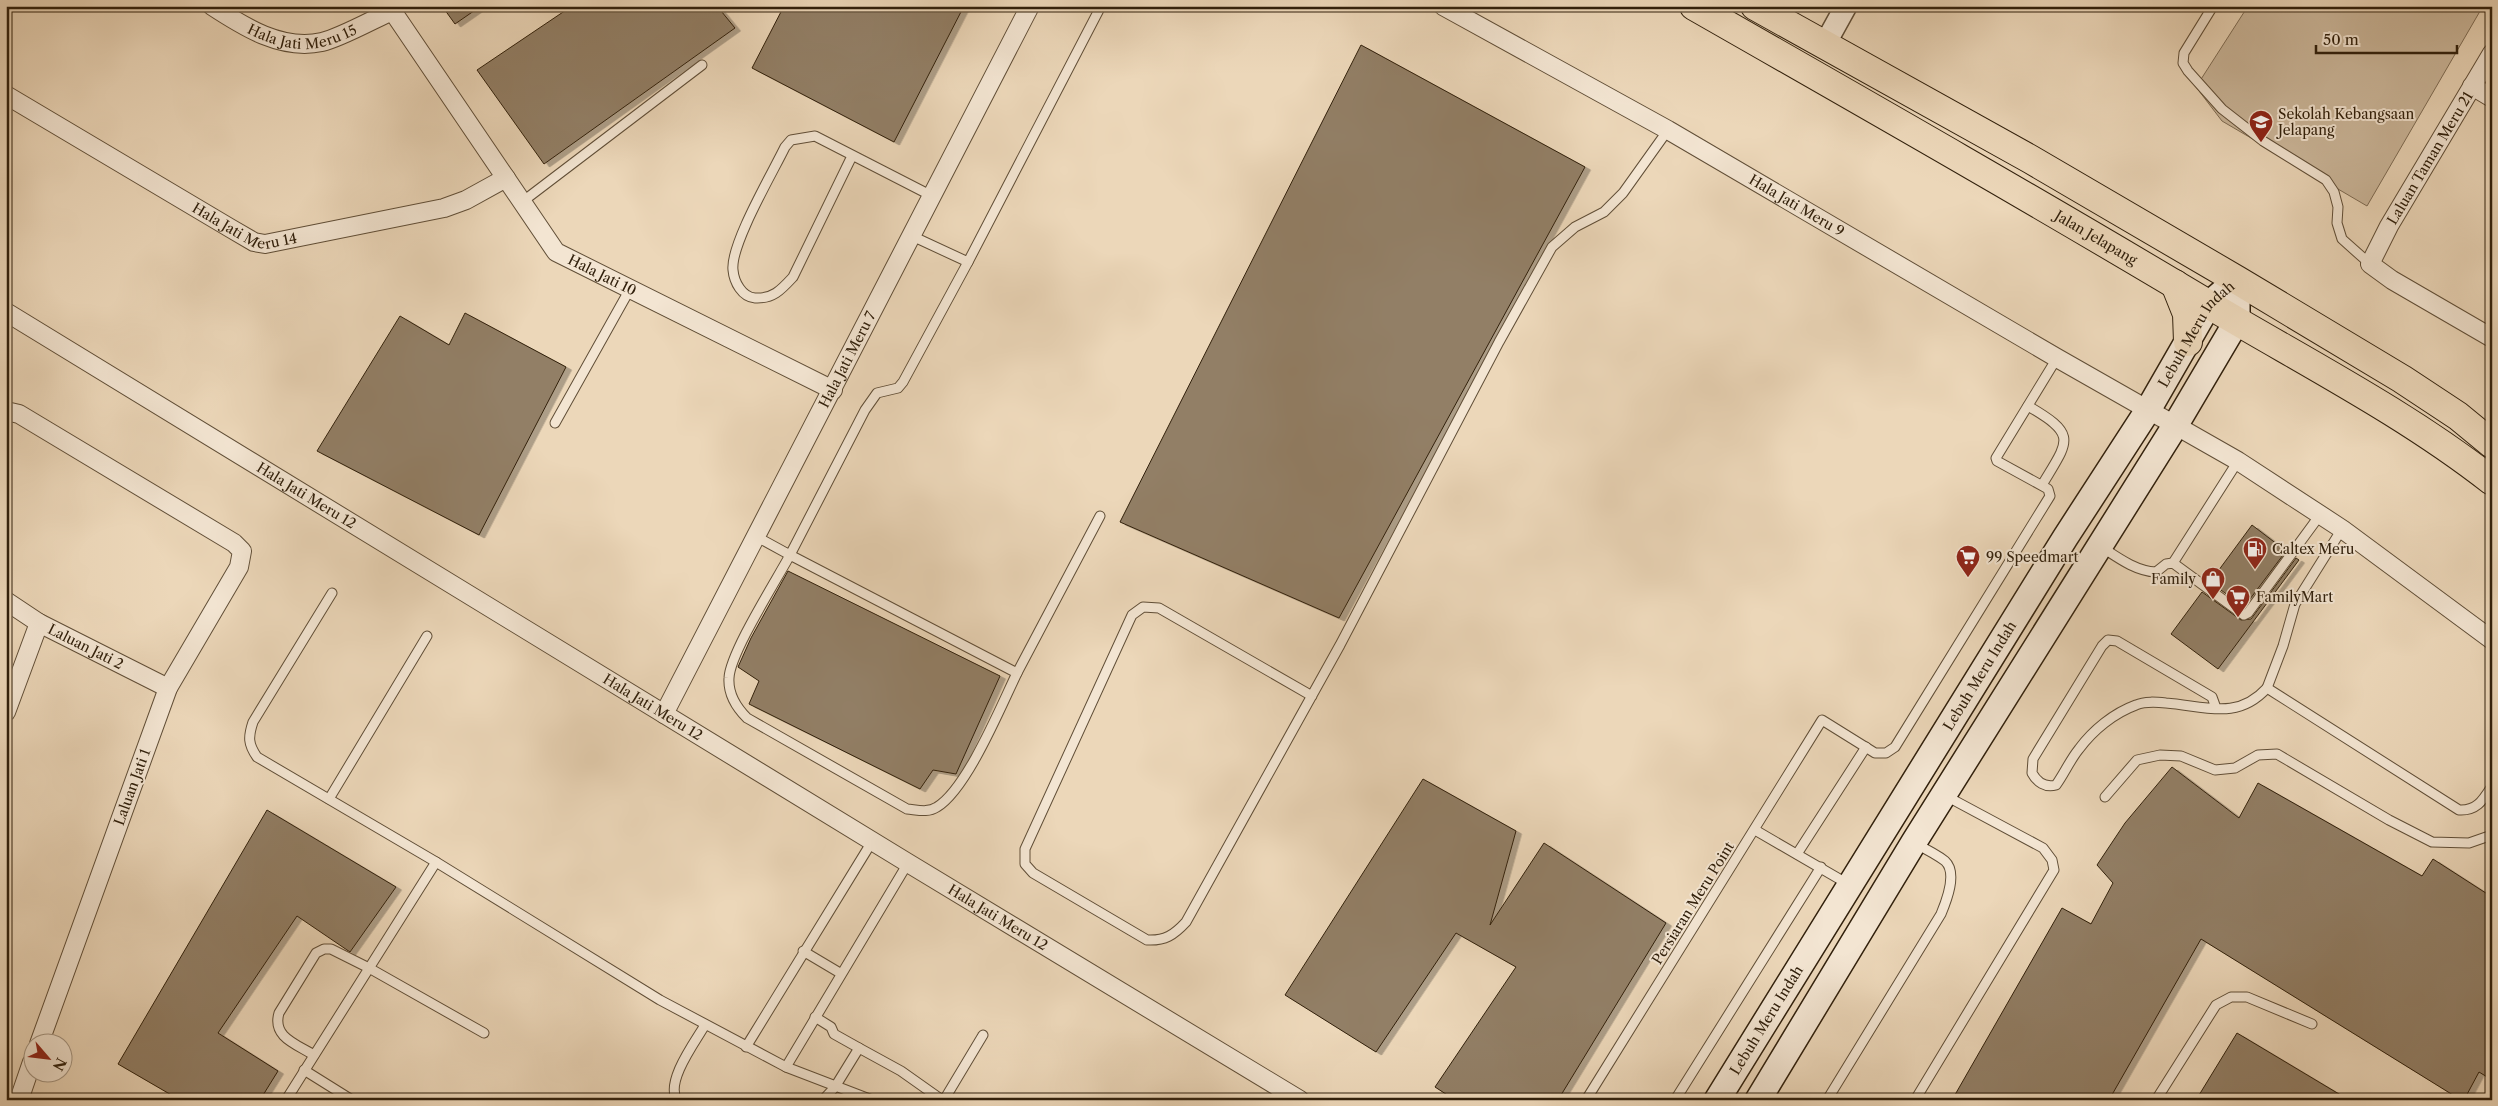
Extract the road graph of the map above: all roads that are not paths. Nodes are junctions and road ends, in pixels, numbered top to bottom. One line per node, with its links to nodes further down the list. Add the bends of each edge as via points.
1 (212, 6): 9 (street, Hala Jati Meru 15, via 250,30 290,42 322,42)
2 (1030, 6): 21 (street, Hala Jati Meru 7)
3 (1101, 6): 24 (lane)
4 (1443, 6): 18 (street, Hala Jati Meru 9)
5 (1694, 6): 10 (main road, Jalan Jelapang)
6 (1755, 6): 11 (main road)
7 (1846, 6): 11 (street)
8 (2213, 6): 25 (lane, via 2184,53 2183,63 2222,109 2263,141 2326,180 2334,192 2342,238)
9 (391, 8): 20 (street, Hala Jati 10)
10 (1753, 40): 11 (main road, via 1794,50); 17 (main road, Jalan Jelapang)
11 (1824, 44): 17 (main road, via 1832,73); 26 (main road)
12 (2492, 52): 14 (street, Laluan Taman Meru 21)
13 (702, 65): 22 (lane)
14 (2472, 86): 16 (street); 25 (street, Laluan Taman Meru 21)
15 (6, 95): 20 (street, Hala Jati Meru 14, via 254,242 265,244 444,208)
16 (2492, 98)
17 (1871, 107): 27 (main road, Jalan Jelapang)
18 (1668, 130): 34 (street, Hala Jati Meru 9); 60 (lane, via 1611,206 1575,227 1552,247 1494,350)
19 (852, 156): 19 (lane, via 792,277 780,291 768,298 751,298 740,291 733,270 741,238 785,147 791,140 815,136); 21 (lane)
20 (506, 178): 22 (street, Hala Jati 10)
21 (932, 196): 23 (street, Hala Jati Meru 7)
22 (522, 202): 28 (street, Hala Jati 10, via 556,252)
23 (912, 236): 24 (lane); 35 (street, Hala Jati Meru 7)
24 (968, 262): 50 (lane, via 903,382 898,388 877,394 865,410)
25 (2370, 264): 32 (street)
26 (2237, 280): 29 (main road, Lebuh Meru Indah); 31 (main road, Lebuh Meru Indah); 41 (main road, via 2458,416)
27 (2175, 284): 29 (main road, Jalan Jelapang); 33 (main road, via 2187,314)
28 (630, 289): 35 (street, Hala Jati 10); 39 (lane)
29 (2209, 304): 31 (main road, Jalan Jelapang); 33 (main road, Lebuh Meru Indah)
30 (6, 312): 63 (street, Hala Jati Meru 12)
31 (2237, 321): 40 (main road, Lebuh Meru Indah); 43 (main road, Jalan Jelapang, via 2373,401)
32 (2492, 338)
33 (2188, 342): 37 (main road, Lebuh Meru Indah)
34 (2057, 358): 36 (lane); 37 (street, Hala Jati Meru 9)
35 (833, 390): 48 (street, Hala Jati Meru 7)
36 (2028, 406): 44 (lane, via 2053,420 2065,439 2061,453); 44 (lane, via 1996,459)
37 (2148, 410): 40 (street, Hala Jati Meru 9); 77 (main road, Lebuh Meru Indah)
38 (6, 411): 58 (street, Laluan Jati 1, via 19,414 242,551 239,567)
39 (555, 423)
40 (2175, 426): 42 (street, Hala Jati Meru 9); 49 (main road, Lebuh Meru Indah)
41 (2492, 444)
42 (2238, 461): 45 (street, Hala Jati Meru 9); 51 (lane)
43 (2492, 480)
44 (2042, 485): 64 (lane, via 2050,491 2050,496 1896,747 1886,753 1875,753)
45 (2320, 515): 47 (street, Hala Jati Meru 9); 51 (lane, via 2244,615)
46 (1100, 516): 57 (lane)
47 (2342, 529): 56 (street, Hala Jati Meru 9); 59 (lane, via 2295,604)
48 (757, 537): 50 (lane); 63 (street, Hala Jati Meru 7)
49 (2100, 546): 51 (lane, via 2148,572 2156,572); 66 (main road, Lebuh Meru Indah)
50 (790, 555): 57 (lane); 57 (lane, via 731,662 730,690 737,708 747,718 908,809 926,811 936,808 961,784)
51 (2173, 562)
52 (332, 593): 68 (lane, via 253,722 249,735 249,746 258,757)
53 (6, 601): 54 (street, Laluan Jati 2)
54 (39, 624): 58 (street, Laluan Jati 2); 62 (street)
55 (427, 636): 68 (lane)
56 (2492, 640)
57 (1017, 673)
58 (168, 688): 85 (street, Laluan Jati 1)
59 (2266, 688): 61 (lane, via 2246,706); 65 (lane, via 2459,810 2478,806)
60 (1312, 696): 60 (lane, via 1186,922 1176,933 1162,941 1147,940 1034,873 1025,864 1025,849 1132,615 1143,608 1159,608)
61 (2216, 708): 61 (lane, via 2152,702 2138,704 2097,729 2078,749 2056,785 2042,784 2032,773 2032,760 2108,640 2117,641 2212,698)
62 (6, 712)
63 (664, 714): 71 (street, Hala Jati Meru 12)
64 (1866, 747): 69 (lane, Persiaran Meru Point, via 1822,720); 73 (lane)
65 (2492, 786)
66 (1944, 795): 72 (main road, Lebuh Meru Indah); 107 (lane, via 2043,848 2052,860 2054,870)
67 (2105, 797): 70 (lane, via 2137,760 2160,755 2181,756 2215,770 2235,768 2258,755 2277,754 2432,842 2469,844)
68 (329, 799): 74 (lane)
69 (1755, 830): 73 (lane); 102 (lane, Persiaran Meru Point)
70 (2492, 835)
71 (872, 840): 75 (street, Hala Jati Meru 12); 78 (lane)
72 (1914, 842): 105 (main road, Lebuh Meru Indah); 106 (lane, via 1946,862 1950,892 1941,914)
73 (1797, 854): 76 (lane)
74 (436, 862): 79 (lane); 83 (lane)
75 (908, 863): 80 (lane); 101 (street, Hala Jati Meru 12)
76 (1821, 867): 77 (lane); 103 (lane)
77 (1850, 886): 104 (main road, Lebuh Meru Indah)
78 (803, 951): 80 (lane); 87 (lane)
79 (369, 968): 84 (lane); 89 (lane); 89 (lane, via 331,949 324,949 313,957 277,1020 282,1036)
80 (840, 973): 81 (lane)
81 (815, 1017): 88 (lane, via 831,1027 834,1034); 90 (lane)
82 (2312, 1024): 108 (lane, via 2247,997 2231,997 2216,1006)
83 (706, 1025): 87 (lane); 97 (lane, via 674,1081 673,1093)
84 (484, 1033)
85 (43, 1034)
86 (983, 1035): 100 (lane)
87 (746, 1047): 90 (lane)
88 (859, 1048): 93 (lane); 100 (lane, via 901,1071)
89 (314, 1055): 91 (lane)
90 (786, 1067): 93 (lane)
91 (304, 1070): 95 (lane); 96 (lane)
92 (24, 1084): 94 (street)
93 (836, 1086): 98 (lane); 99 (lane)
94 (19, 1100)
95 (286, 1100)
96 (352, 1100)
97 (677, 1100)
98 (824, 1100)
99 (872, 1100)
100 (943, 1100)
101 (1300, 1100)
102 (1586, 1100)
103 (1675, 1100)
104 (1717, 1100)
105 (1758, 1100)
106 (1828, 1100)
107 (1915, 1100)
108 (2156, 1100)

